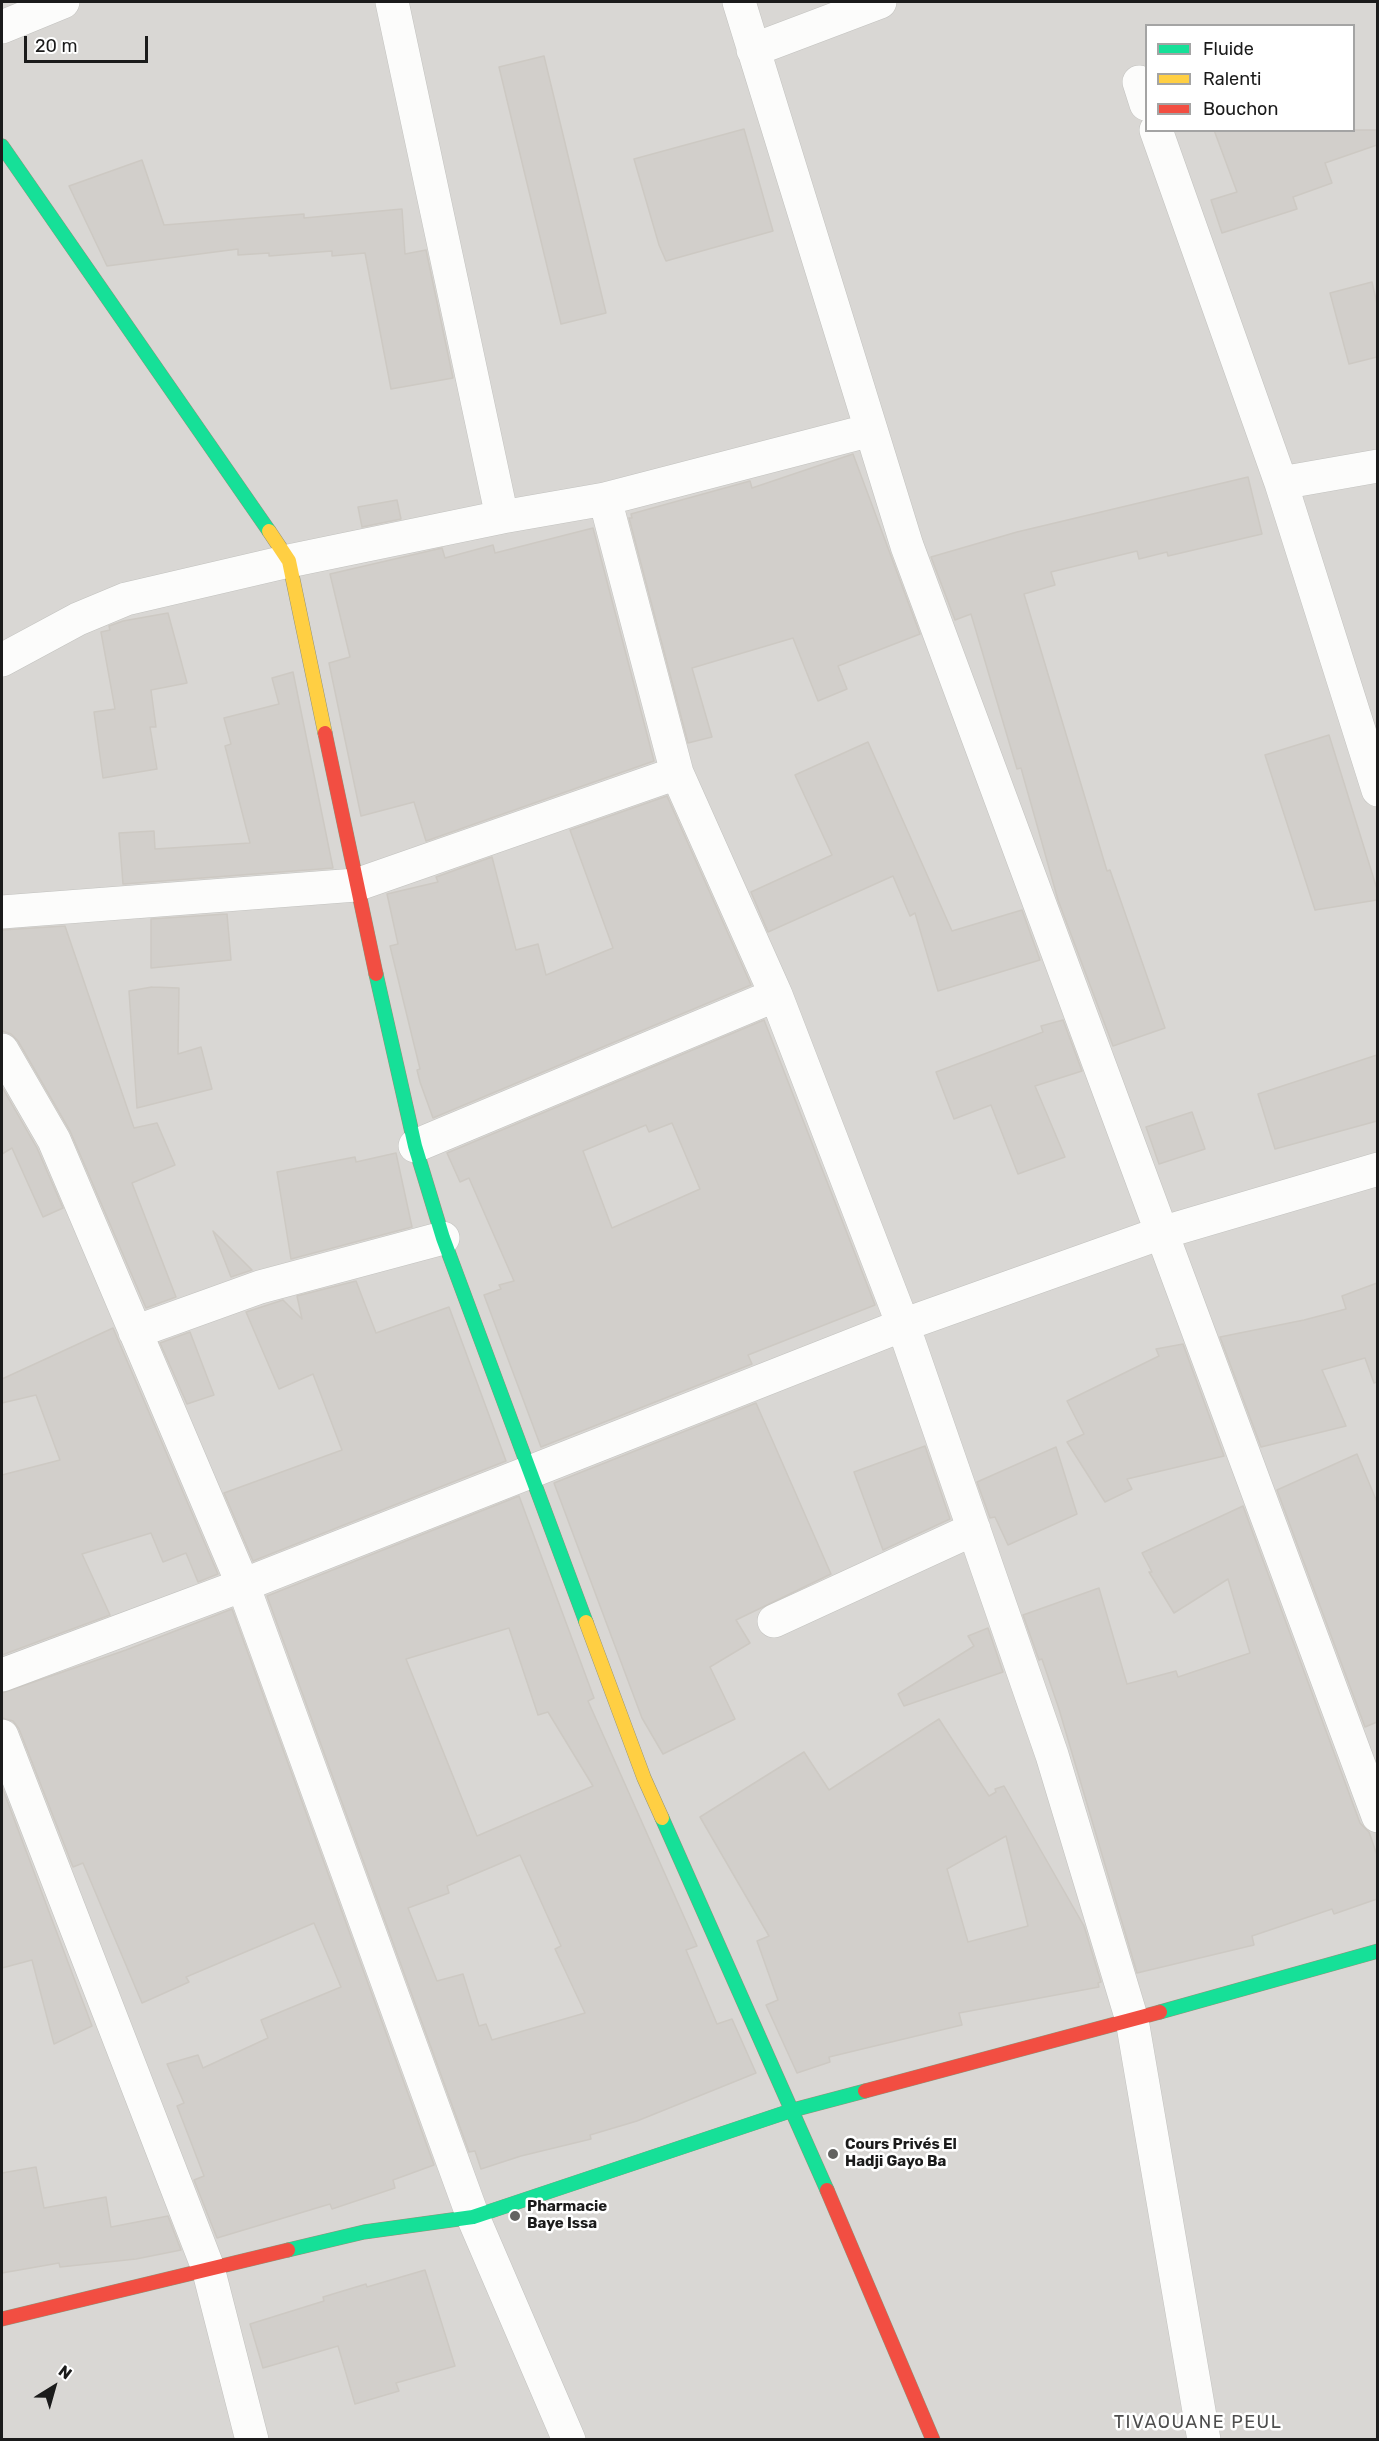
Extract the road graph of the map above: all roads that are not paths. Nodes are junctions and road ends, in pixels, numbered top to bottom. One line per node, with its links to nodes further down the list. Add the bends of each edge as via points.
1 (63, 2): 5 (street)
2 (392, 2): 13 (street)
3 (739, 2): 6 (street)
4 (880, 2): 6 (street)
5 (2, 27)
6 (753, 50): 9 (street)
7 (1157, 132): 11 (street)
8 (2, 146): 14 (street)
9 (871, 430): 12 (street); 24 (street, via 907,546)
10 (1377, 466): 11 (street)
11 (1281, 483): 17 (street)
12 (605, 500): 13 (street); 16 (street)
13 (502, 517): 14 (street)
14 (289, 561): 15 (street, via 126,599 78,619); 18 (street)
15 (2, 660)
16 (677, 773): 18 (street); 20 (street)
17 (1377, 790)
18 (356, 885): 19 (street); 22 (street)
19 (2, 912)
20 (776, 995): 22 (street); 26 (street)
21 (2, 1050): 27 (street, via 54,1140)
22 (415, 1146): 25 (street)
23 (1377, 1169): 24 (street)
24 (1161, 1233): 26 (street); 34 (street)
25 (443, 1238): 27 (street, via 260,1287); 28 (street)
26 (903, 1325): 28 (street); 29 (street)
27 (135, 1332): 30 (street)
28 (530, 1472): 30 (street); 37 (street, via 644,1778)
29 (974, 1529): 31 (street); 36 (street, via 1052,1755)
30 (243, 1586): 32 (street); 38 (street)
31 (774, 1621)
32 (2, 1675)
33 (2, 1736): 39 (street)
34 (1377, 1816)
35 (1377, 1952): 36 (street)
36 (1132, 2020): 37 (street); 44 (street)
37 (793, 2110): 38 (street); 43 (street)
38 (473, 2217): 39 (street, via 364,2232); 42 (street)
39 (208, 2268): 40 (street); 41 (street)
40 (2, 2319)
41 (252, 2439)
42 (570, 2439)
43 (933, 2439)
44 (1204, 2439)

